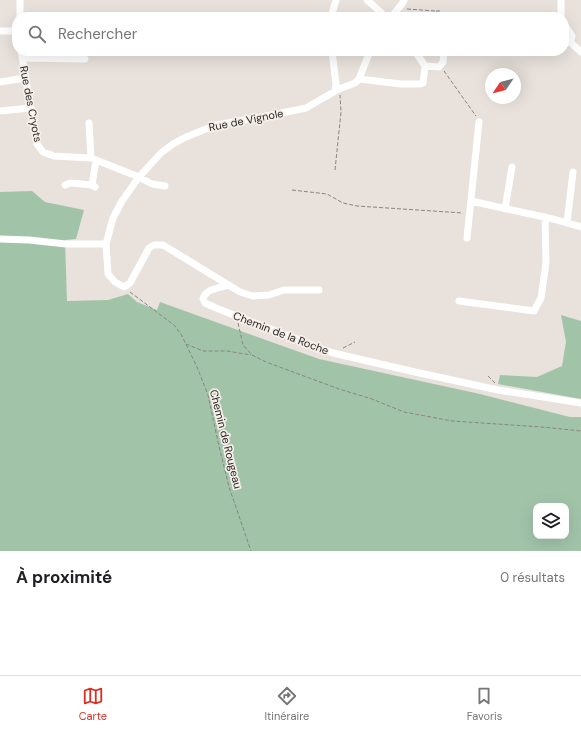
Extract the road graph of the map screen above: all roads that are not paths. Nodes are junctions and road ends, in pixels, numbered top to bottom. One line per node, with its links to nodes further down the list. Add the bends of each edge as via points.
1 (20, 0): 6 (street)
2 (336, 0): 7 (street)
3 (367, 0): 8 (street)
4 (404, 0): 9 (street)
5 (561, 0): 10 (street)
6 (20, 12)
7 (332, 12)
8 (380, 12)
9 (395, 12)
10 (562, 12)
11 (0, 31): 12 (street)
12 (12, 31)
13 (569, 32): 14 (street)
14 (572, 36): 15 (street); 17 (street)
15 (581, 36)
16 (569, 41): 17 (street)
17 (572, 44): 18 (street)
18 (581, 52)
19 (22, 56): 27 (street, Rue des Cryots)
20 (38, 56): 25 (street)
21 (333, 56): 30 (street)
22 (368, 56): 28 (street)
23 (418, 56): 26 (street)
24 (444, 56): 26 (street, via 439,67)
25 (85, 59)
26 (425, 66): 28 (street, via 423,83 420,84)
27 (25, 78): 29 (street); 31 (street, Rue des Cryots)
28 (359, 79): 30 (street, Rue de Vignole, via 355,84)
29 (0, 82)
30 (337, 90): 38 (street, Rue de Vignole, via 306,108 201,130 173,144)
31 (31, 108): 32 (street); 35 (street, Rue des Cryots, via 37,144 43,152 54,156)
32 (0, 111)
33 (480, 122): 41 (street)
34 (89, 123): 35 (street)
35 (94, 159): 38 (street, Rue des Cryots); 39 (street, via 93,186)
36 (512, 167): 42 (street)
37 (573, 172): 44 (street)
38 (139, 177): 40 (street, Rue des Cryots, via 152,184); 48 (street, Rue de Vignole, via 113,218)
39 (65, 184)
40 (165, 186)
41 (471, 201): 42 (street); 46 (street)
42 (505, 209): 43 (street)
43 (544, 218): 44 (street); 51 (street, via 546,263 541,298 534,311)
44 (567, 223): 45 (street)
45 (581, 227)
46 (467, 238)
47 (0, 240): 48 (street)
48 (106, 244): 49 (street, via 108,274 124,287 130,283 149,248 154,245 170,249)
49 (229, 285): 50 (street, via 253,296 269,295 284,290); 52 (street, Chemin de la Roche, via 210,290 203,299 209,305 333,353 498,390)
50 (319, 290)
51 (459, 301)
52 (581, 403)

